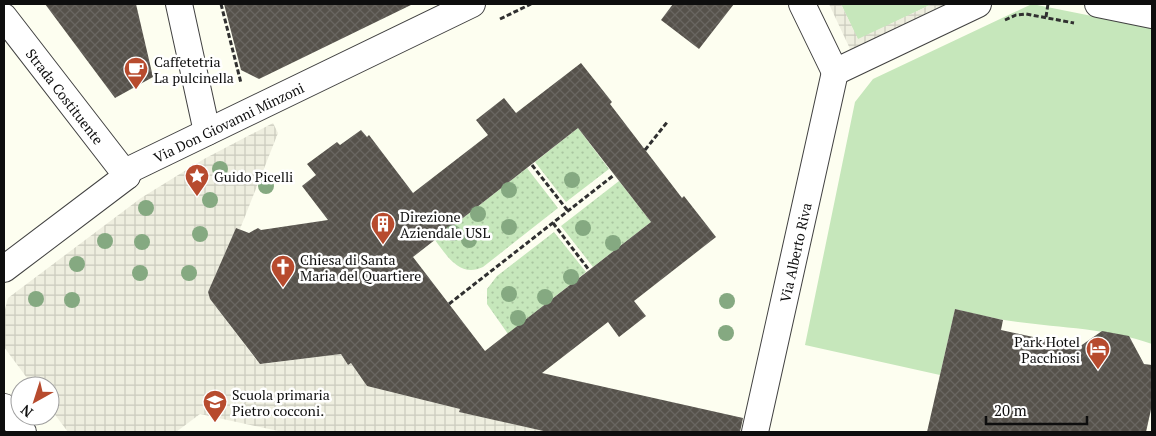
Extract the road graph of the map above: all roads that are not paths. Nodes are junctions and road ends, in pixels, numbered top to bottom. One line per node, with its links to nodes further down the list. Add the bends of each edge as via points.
1 (178, 4): 9 (street)
2 (472, 4): 9 (street, Via Don Giovanni Minzoni)
3 (802, 4): 8 (street)
4 (978, 4): 8 (street)
5 (1098, 4): 6 (street)
6 (1152, 15)
7 (4, 17): 10 (street, Strada Costituente)
8 (835, 72): 14 (street, Via Alberto Riva)
9 (207, 132): 10 (street, Via Don Giovanni Minzoni, via 129,170)
10 (127, 176): 11 (street, Via Don Giovanni Minzoni)
11 (4, 269)
12 (4, 407): 13 (street)
13 (23, 432)
14 (755, 432)

